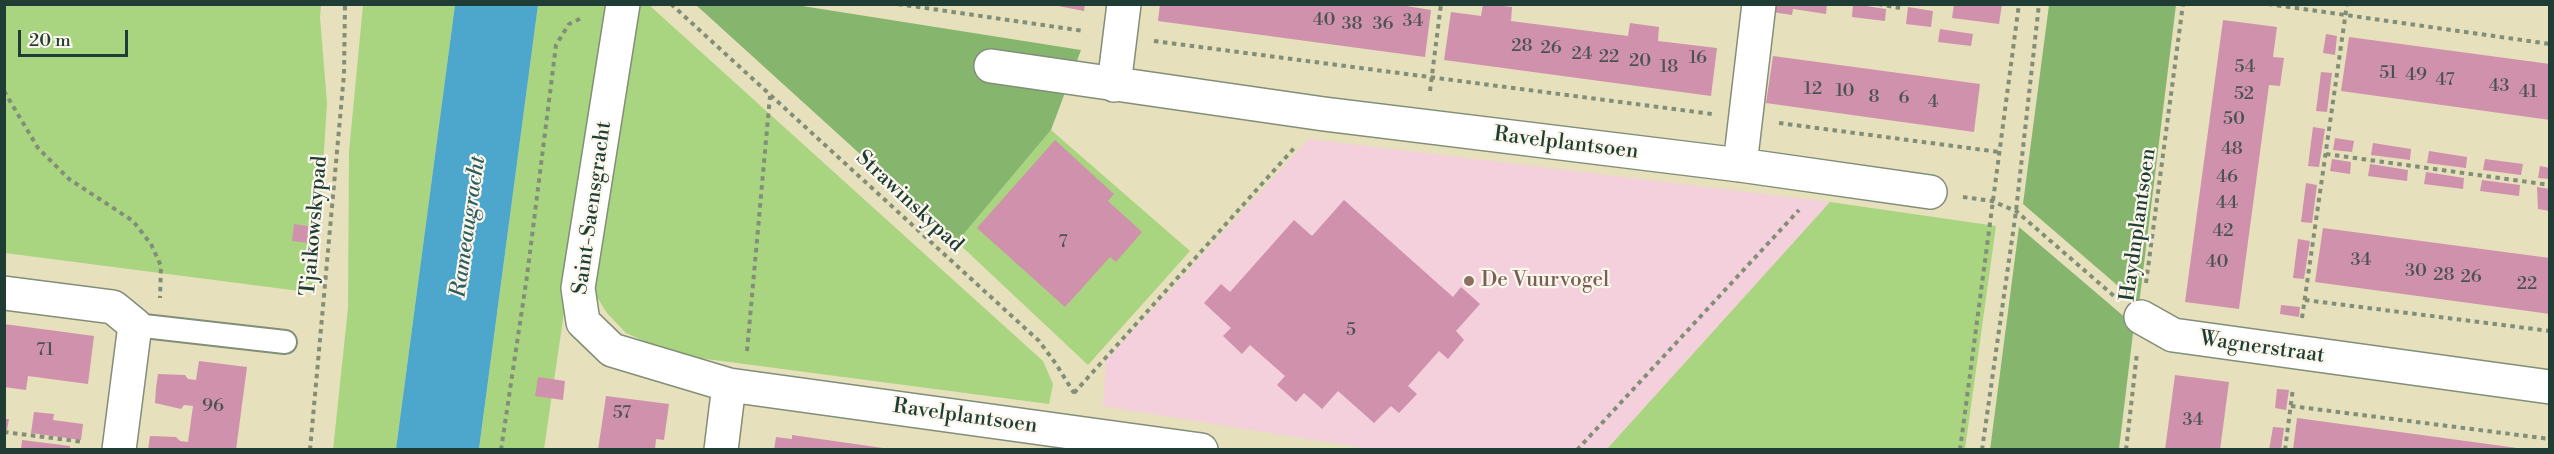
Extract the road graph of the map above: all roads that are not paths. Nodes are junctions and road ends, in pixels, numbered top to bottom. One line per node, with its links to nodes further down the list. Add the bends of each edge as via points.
1 (623, 4): 12 (street, Saint-Saensgracht, via 578,288 583,322 612,350)
2 (1759, 4): 6 (street)
3 (1122, 20): 5 (street)
4 (991, 66): 5 (street, Ravelplantsoen)
5 (1114, 85): 6 (street, Ravelplantsoen, via 1425,128)
6 (1740, 165): 7 (street, Ravelplantsoen)
7 (1930, 192)
8 (4, 293): 10 (street, via 113,307)
9 (2141, 316): 13 (street, Wagnerstraat, via 2173,335)
10 (146, 326): 11 (lane); 14 (street)
11 (285, 342)
12 (736, 386): 15 (street); 16 (street, Ravelplantsoen)
13 (2550, 387)
14 (119, 448)
15 (721, 450)
16 (1201, 450)

